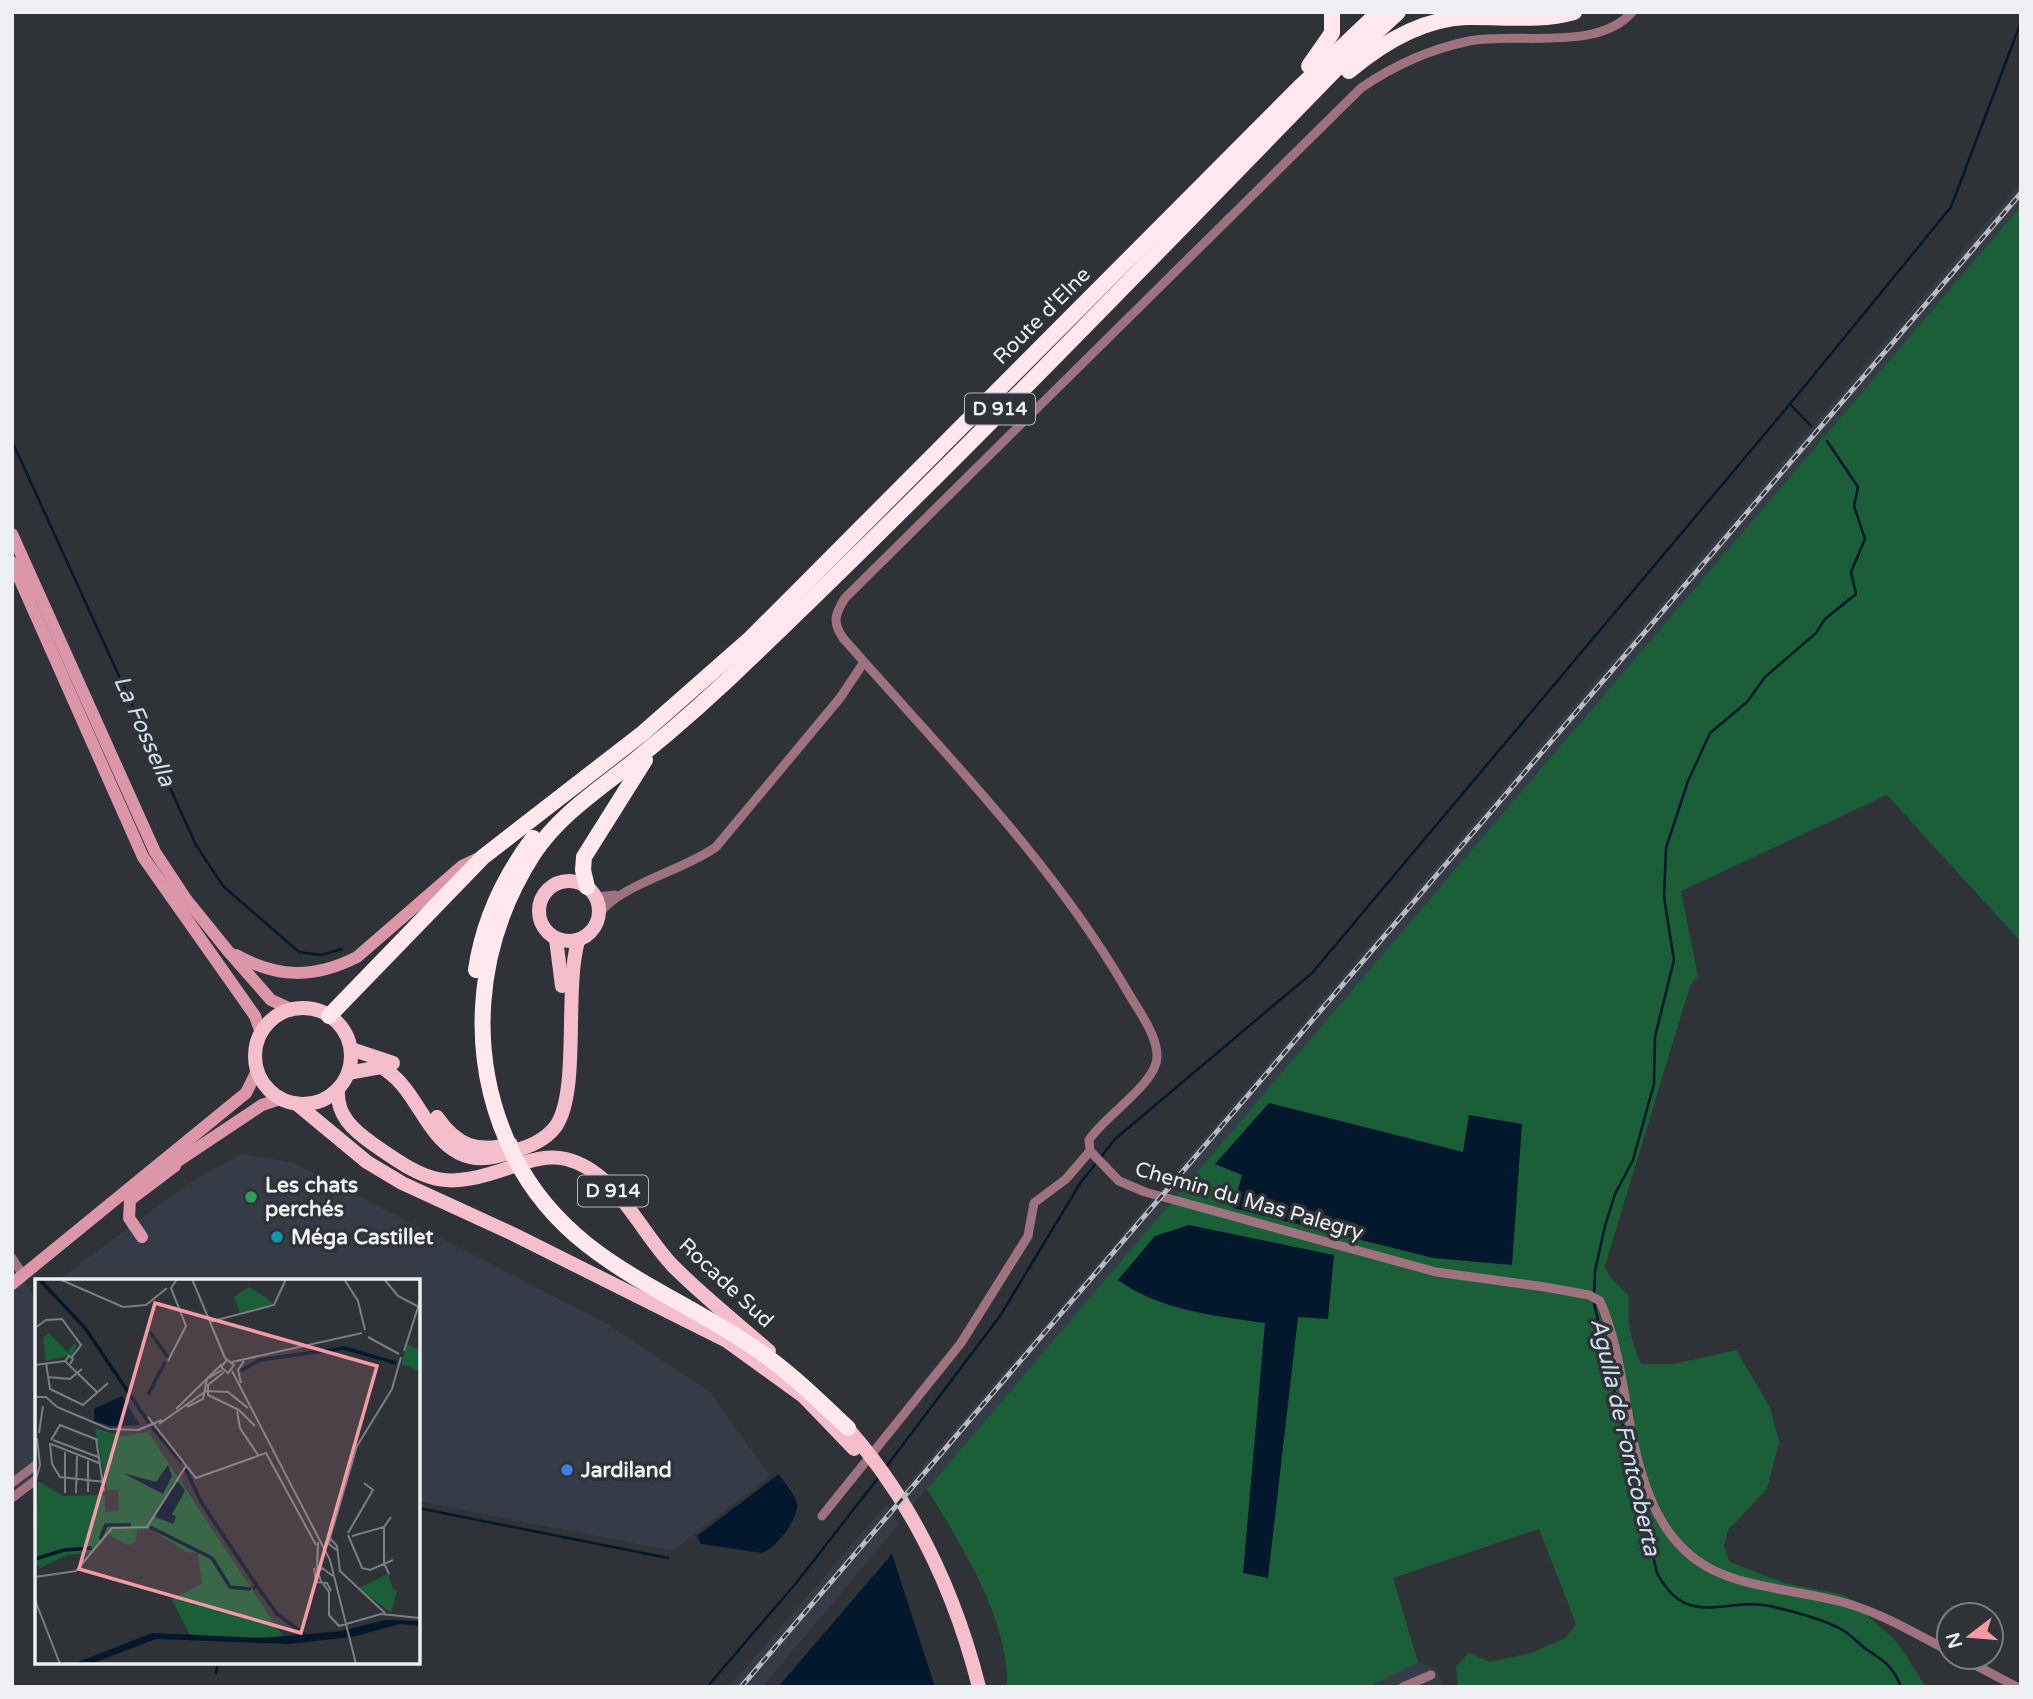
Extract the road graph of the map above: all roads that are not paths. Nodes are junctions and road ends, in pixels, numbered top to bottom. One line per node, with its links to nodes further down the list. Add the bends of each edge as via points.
1 (1332, 12): 7 (highway, via 1332,33 1302,74 1150,227)
2 (1379, 12): 7 (highway, Route d'Elne / D 914)
3 (1398, 12): 6 (highway, Route d'Elne / D 914)
4 (1574, 12): 6 (highway, via 1546,18 1456,18 1409,31 1372,51)
5 (1632, 12): 11 (street, via 1623,23 1592,36 1467,42 1408,61 1361,88 845,598 835,622)
6 (1245, 163): 10 (highway, Route d'Elne / D 914)
7 (1068, 319): 12 (highway, Route d'Elne / D 914, via 751,638)
8 (12, 534): 19 (main road, via 155,852)
9 (12, 562): 22 (main road, via 143,857 255,1016)
10 (754, 655): 14 (highway, via 640,764 584,857 583,870); 29 (highway, D 914, via 641,756 577,805 552,830 522,876 494,939 482,1002 482,1045)
11 (864, 662): 15 (street, via 840,698 716,846 696,861); 31 (street, via 993,807 1074,907 1150,1031 1157,1055 1154,1072 1097,1126 1088,1140)
12 (607, 760): 13 (highway); 29 (highway, D 914, via 546,820 520,855 492,909 481,943 471,1005 472,1045 478,1086)
13 (483, 857): 19 (main road, via 462,866 357,957 341,965 303,975 279,974); 21 (highway)
14 (592, 892): 15 (street); 16 (main road); 17 (main road, via 568,881 553,885 542,897 541,925)
15 (623, 893): 16 (street)
16 (600, 913): 18 (main road, via 597,924)
17 (556, 940): 18 (main road); 23 (main road, via 562,992 558,1101 534,1135 503,1146 467,1147 449,1132 406,1073 391,1062)
18 (578, 941): 25 (main road, via 569,990 566,1108 556,1126 531,1146 492,1158 462,1155 446,1146 397,1076 382,1067)
19 (228, 951): 20 (main road, via 271,1000)
20 (291, 1009): 21 (main road, via 308,1008); 22 (main road, via 279,1014)
21 (329, 1016): 23 (main road, via 344,1030)
22 (261, 1033): 24 (main road, via 256,1045)
23 (351, 1049): 25 (main road)
24 (257, 1071): 27 (main road, via 266,1087); 33 (main road, via 246,1093)
25 (348, 1073): 26 (main road)
26 (338, 1089): 28 (main road, via 319,1102); 38 (main road, Rocade Sud / D 914, via 337,1105 343,1117 366,1139 434,1180 480,1179 545,1157 564,1159 598,1174 672,1265 807,1384)
27 (280, 1098): 28 (main road); 30 (main road)
28 (297, 1104): 37 (main road, Rocade Sud / D 914, via 367,1162 402,1183)
29 (498, 1132): 32 (highway, D 914)
30 (209, 1141): 33 (main road); 34 (main road, via 130,1200 129,1217)
31 (1092, 1153): 44 (street, via 1034,1203 1028,1236 961,1343); 46 (street, Chemin du Mas Palegry, via 1119,1181 1145,1192 1436,1272 1545,1287 1601,1301 1621,1366 1650,1497 1679,1544 1697,1563 1752,1586 1859,1608)
32 (531, 1192): 37 (highway, D 914, via 558,1233); 38 (highway, D 914, via 599,1255 781,1366)
33 (118, 1200): 36 (main road)
34 (142, 1237)
35 (12, 1258): 36 (street)
36 (18, 1280)
37 (657, 1304): 39 (main road, Rocade Sud / D 914, via 755,1359)
38 (848, 1428): 39 (main road, Rocade Sud / D 914)
39 (860, 1450): 45 (main road, Rocade Sud / D 914)
40 (35, 1466): 42 (street)
41 (35, 1481): 43 (street)
42 (12, 1483)
43 (12, 1498)
44 (822, 1516)
45 (917, 1533): 49 (main road, Rocade Sud / D 914, via 946,1600); 50 (main road, Rocade Sud / D 914, via 952,1598)
46 (1935, 1644)
47 (1987, 1671): 52 (street)
48 (1431, 1675): 51 (street)
49 (972, 1687)
50 (979, 1687)
51 (1403, 1687)
52 (2017, 1687)

